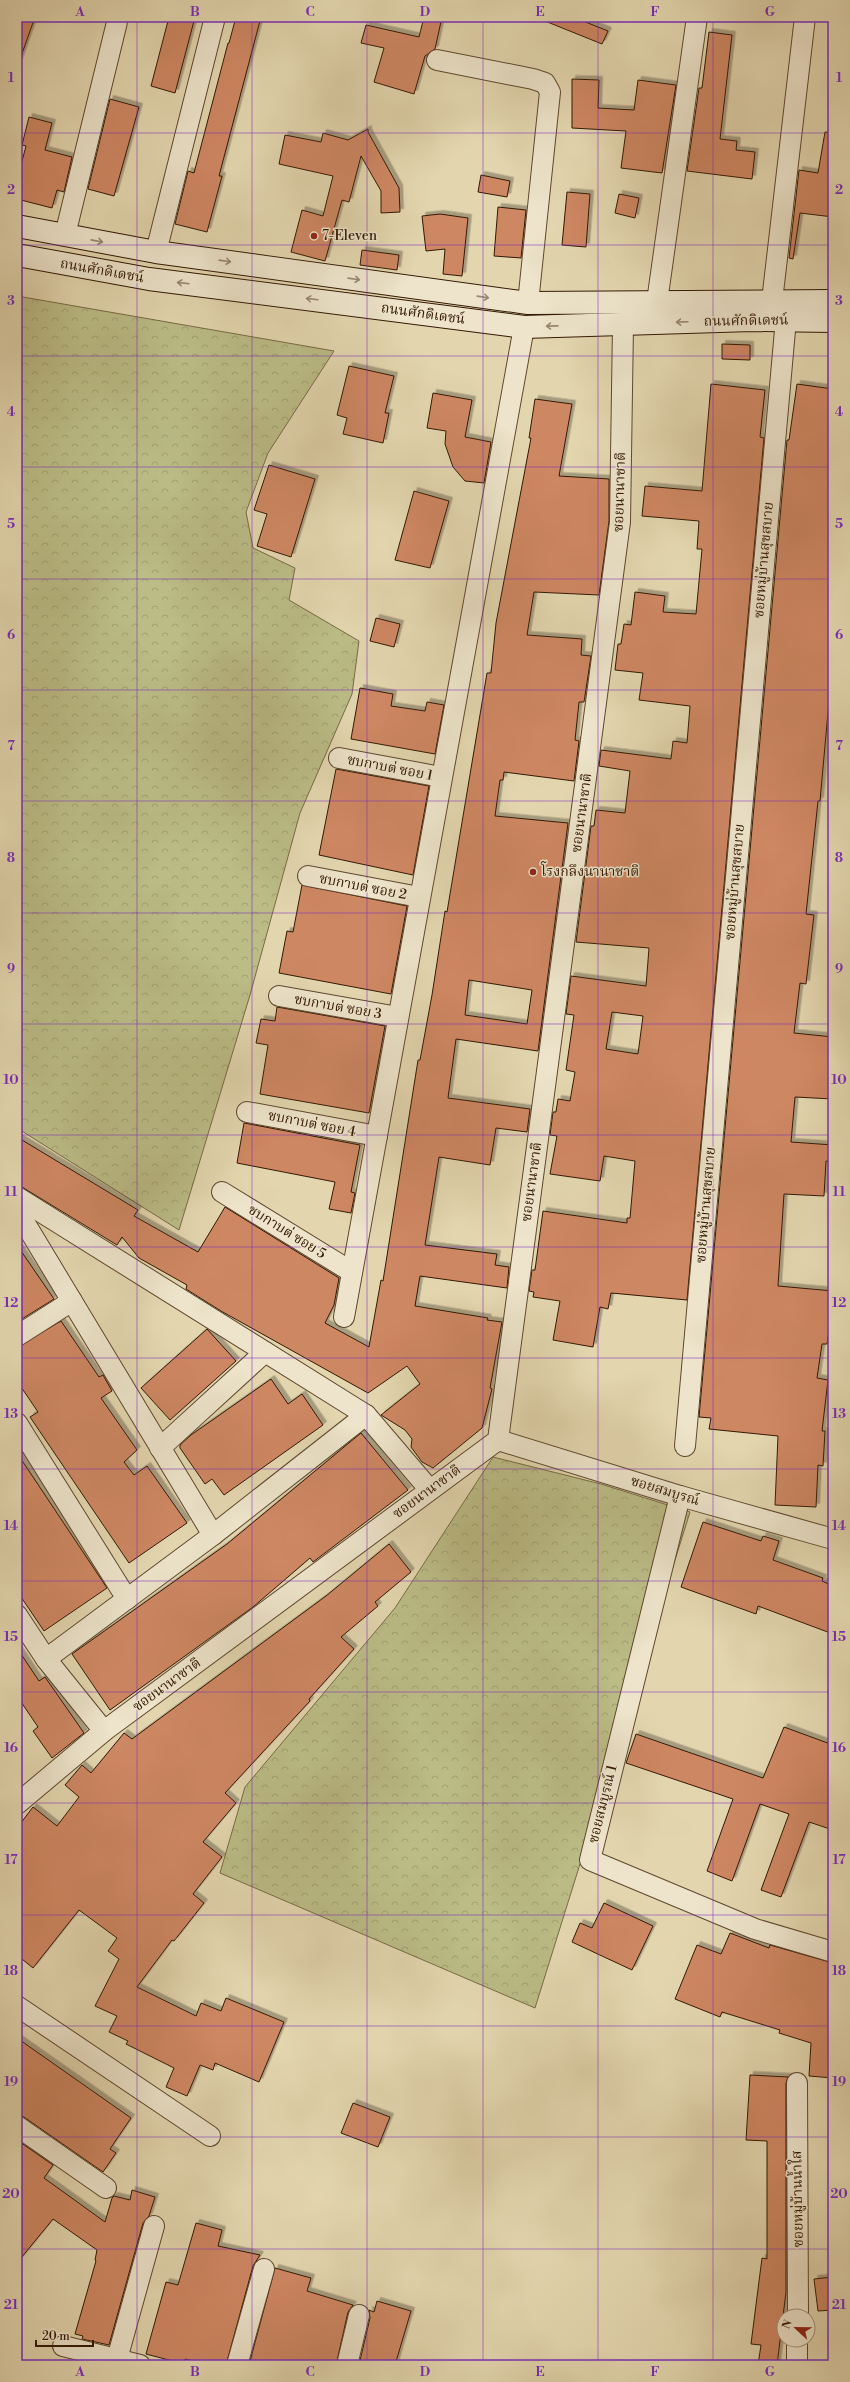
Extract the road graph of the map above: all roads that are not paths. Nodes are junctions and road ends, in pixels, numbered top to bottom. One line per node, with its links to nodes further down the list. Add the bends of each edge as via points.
1 (216, 17): 8 (street)
2 (697, 17): 12 (street)
3 (805, 17): 10 (street)
4 (117, 22): 7 (street)
5 (436, 60): 13 (street, via 542,81 550,92)
6 (17, 226): 7 (main road)
7 (65, 235): 8 (main road, one-way to 8)
8 (156, 252): 13 (main road, one-way to 13)
9 (17, 256): 17 (main road, ถนนศักดิเดชน์, one-way to 9, via 149,279)
10 (772, 300): 11 (main road); 12 (main road)
11 (833, 301)
12 (657, 302): 13 (main road)
13 (528, 303)
14 (786, 319): 15 (main road, ถนนศักดิเดชน์); 16 (main road, ถนนศักดิเดชน์, one-way to 16); 37 (street, ซอยหมู่บ้านสุขสบาย)
15 (833, 321)
16 (623, 325): 17 (main road, ถนนศักดิเดชน์, one-way to 17); 36 (street, ซอยนานาชาติ, via 620,522)
17 (524, 327): 19 (street)
18 (339, 758): 19 (street, ชบกาบต่ ซอย 1)
19 (441, 777): 21 (street)
20 (308, 876): 21 (street, ชบกาบต่ ซอย 2)
21 (419, 898): 23 (street)
22 (279, 996): 23 (street, ชบกาบต่ ซอย 3)
23 (398, 1017): 25 (street)
24 (247, 1112): 25 (street, ชบกาบต่ ซอย 4)
25 (376, 1136): 29 (street)
26 (222, 1192): 29 (street, ชบกาบต่ ซอย 5)
27 (17, 1197): 33 (street)
28 (17, 1210): 30 (street)
29 (352, 1272): 31 (street)
30 (72, 1302): 32 (street); 38 (street)
31 (344, 1317)
32 (17, 1336)
33 (265, 1352): 34 (street); 38 (street)
34 (366, 1415): 39 (street); 41 (street)
35 (17, 1423): 43 (street)
36 (498, 1440): 39 (street, ซอยนานาชาติ); 40 (street, ซอยสมบูรณ์)
37 (685, 1446)
38 (160, 1448): 41 (street)
39 (430, 1490): 46 (street, ซอยนานาชาติ)
40 (680, 1496): 42 (street, ซอยสมบูรณ์); 48 (street, ซอยสมบูรณ์ 1, via 590,1860 755,1929)
41 (213, 1535): 43 (street)
42 (833, 1539)
43 (127, 1599): 45 (street)
44 (17, 1615): 45 (street)
45 (46, 1659): 46 (street)
46 (104, 1731): 47 (street, ซอยนานาชาติ)
47 (17, 1804)
48 (833, 1952)
49 (17, 2006): 52 (street)
50 (797, 2083): 56 (street, ซอยหมู่บ้านน้ำใส)
51 (17, 2126): 53 (street)
52 (210, 2136)
53 (106, 2188)
54 (154, 2226): 60 (street)
55 (264, 2269): 62 (street)
56 (798, 2308)
57 (359, 2315): 63 (street)
58 (63, 2346): 60 (street)
59 (798, 2348): 64 (street)
60 (117, 2360): 61 (street)
61 (140, 2365)
62 (237, 2365)
63 (346, 2365)
64 (797, 2365)

